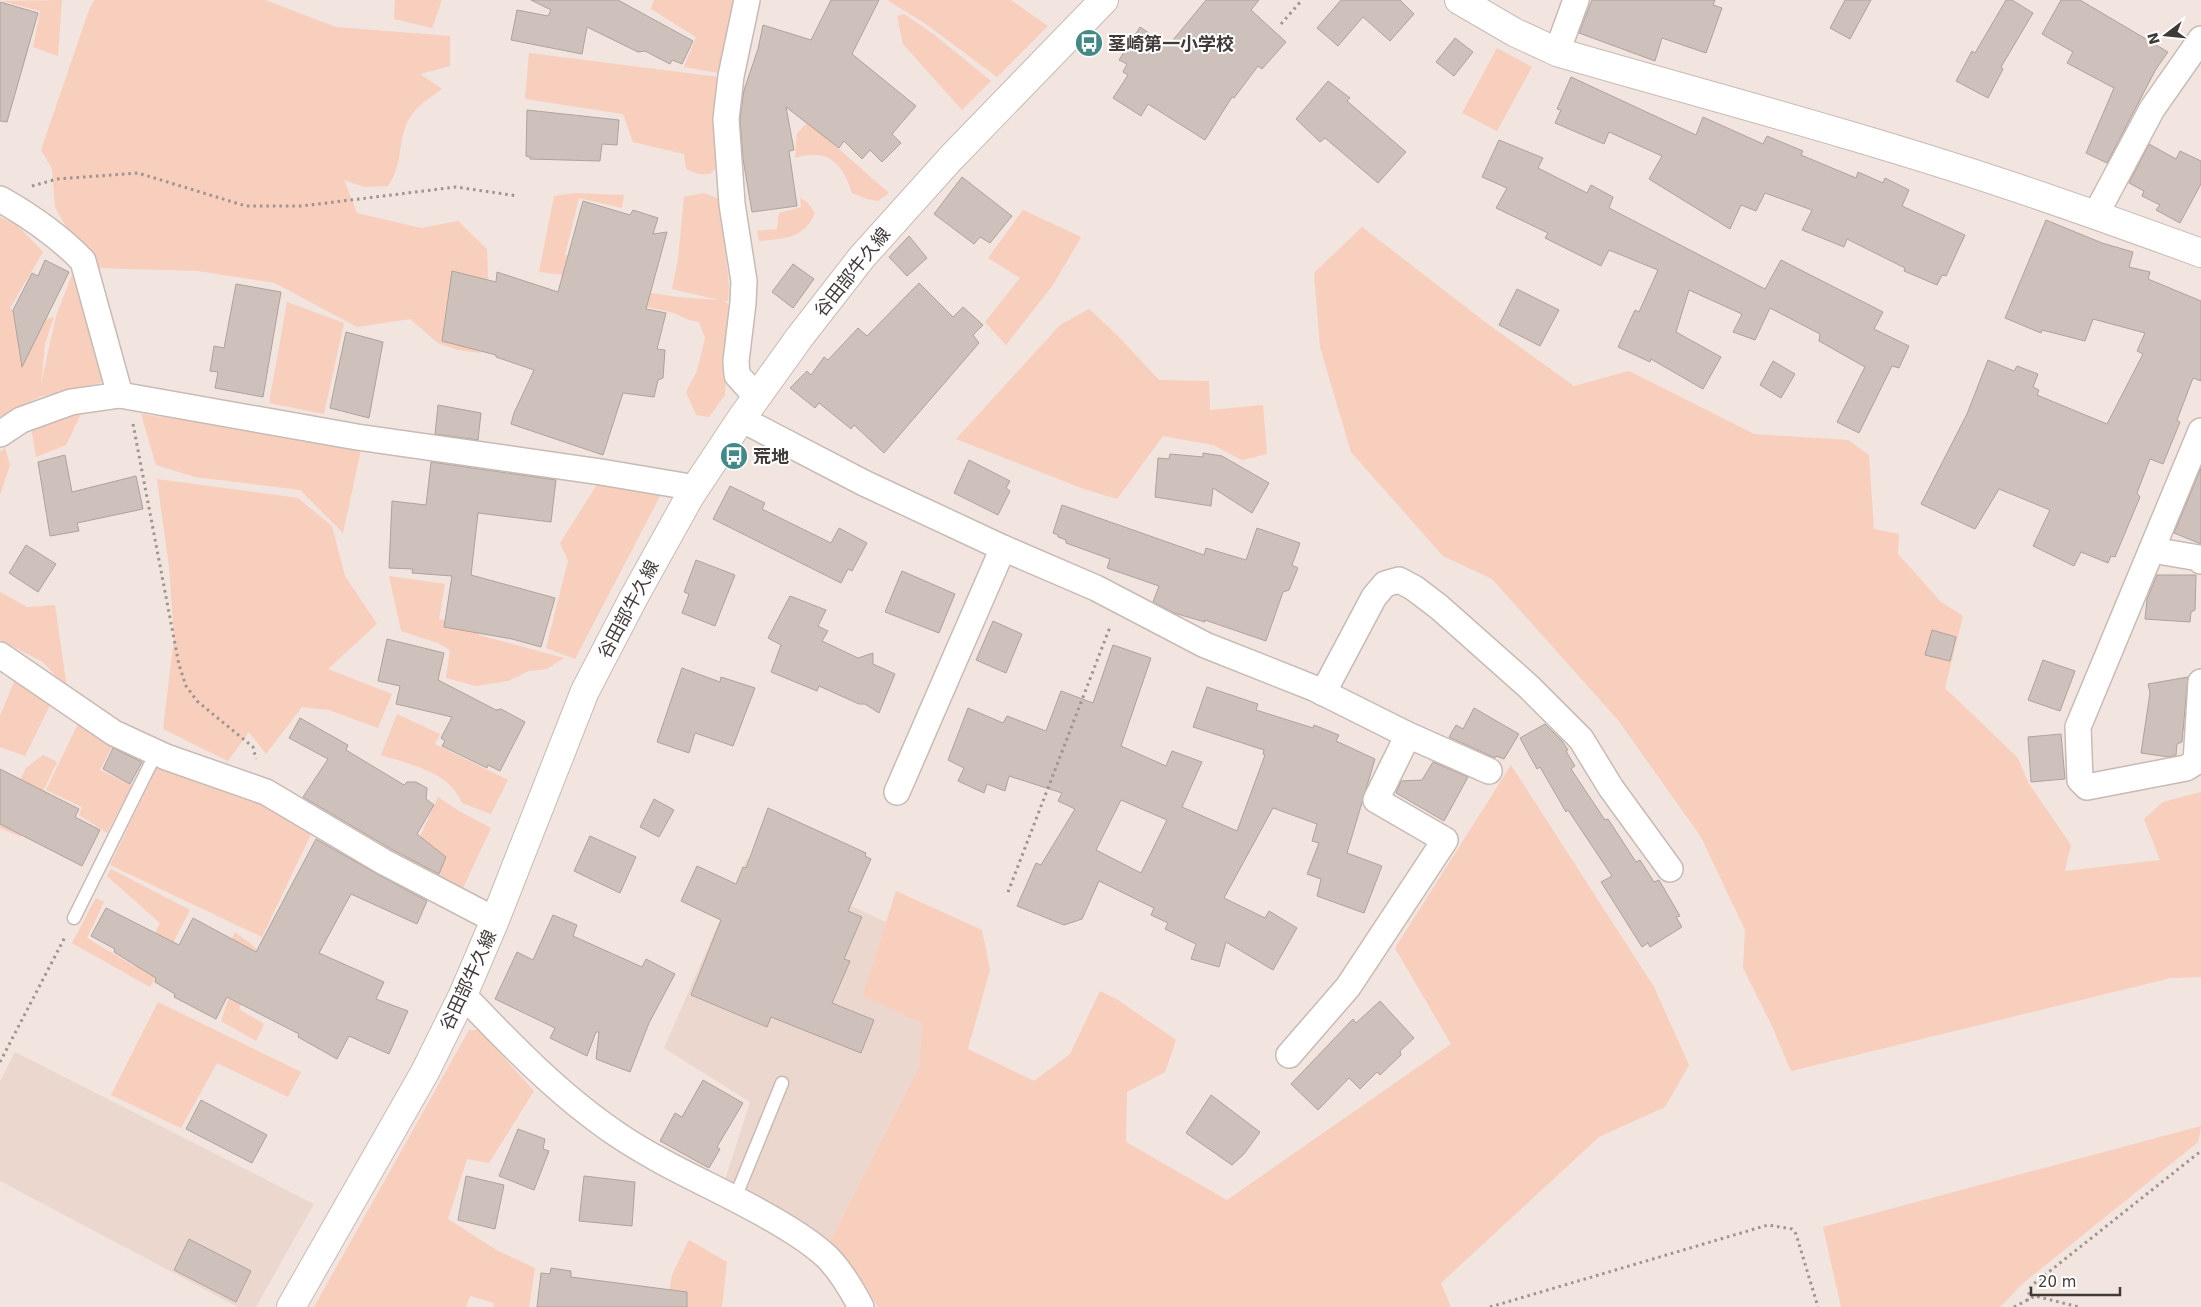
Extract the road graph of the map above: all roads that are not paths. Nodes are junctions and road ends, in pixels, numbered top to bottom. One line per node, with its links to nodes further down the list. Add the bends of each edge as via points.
1 (747, 0): 11 (street, via 731,76 726,119 732,204 744,281 737,374)
2 (1104, 0): 11 (main road, 谷田部牛久線, via 878,237)
3 (1458, 0): 6 (main road)
4 (1576, 0): 6 (street)
5 (2201, 39): 8 (street, via 2152,109)
6 (1557, 52): 8 (main road, via 1894,149)
7 (1, 199): 10 (street, via 45,227 83,261)
8 (2096, 214): 9 (main road)
9 (2201, 253)
10 (124, 396): 14 (street, via 71,402 21,420); 15 (street, via 357,437)
11 (757, 397): 12 (main road, 谷田部牛久線)
12 (741, 419): 15 (main road, 谷田部牛久線); 16 (street, via 864,483)
13 (2201, 431): 17 (street)
14 (0, 434)
15 (696, 488): 28 (main road, 谷田部牛久線, via 634,596 585,691)
16 (1003, 548): 21 (street, via 1096,588 1205,645); 25 (street)
17 (2152, 550): 18 (street); 20 (street, via 2078,728 2080,780 2087,787 2186,768 2196,762)
18 (2201, 561)
19 (0, 655): 23 (street, via 114,733)
20 (2201, 682)
21 (1323, 693): 22 (street); 26 (street, via 1374,597 1385,584 1399,580 1439,607 1529,687 1581,739 1611,788)
22 (1408, 735): 24 (street); 30 (street, via 1376,800 1445,840 1348,987)
23 (156, 753): 27 (lane); 28 (street, via 266,792 384,862)
24 (1489, 771)
25 (897, 792)
26 (1670, 868)
27 (74, 918)
28 (495, 920): 29 (main road, 谷田部牛久線)
29 (463, 996): 32 (street, via 545,1078 616,1134); 33 (main road, 谷田部牛久線, via 425,1072)
30 (1289, 1054)
31 (782, 1083): 32 (lane)
32 (735, 1198): 34 (street, via 808,1240 828,1258)
33 (291, 1307)
34 (862, 1307)

